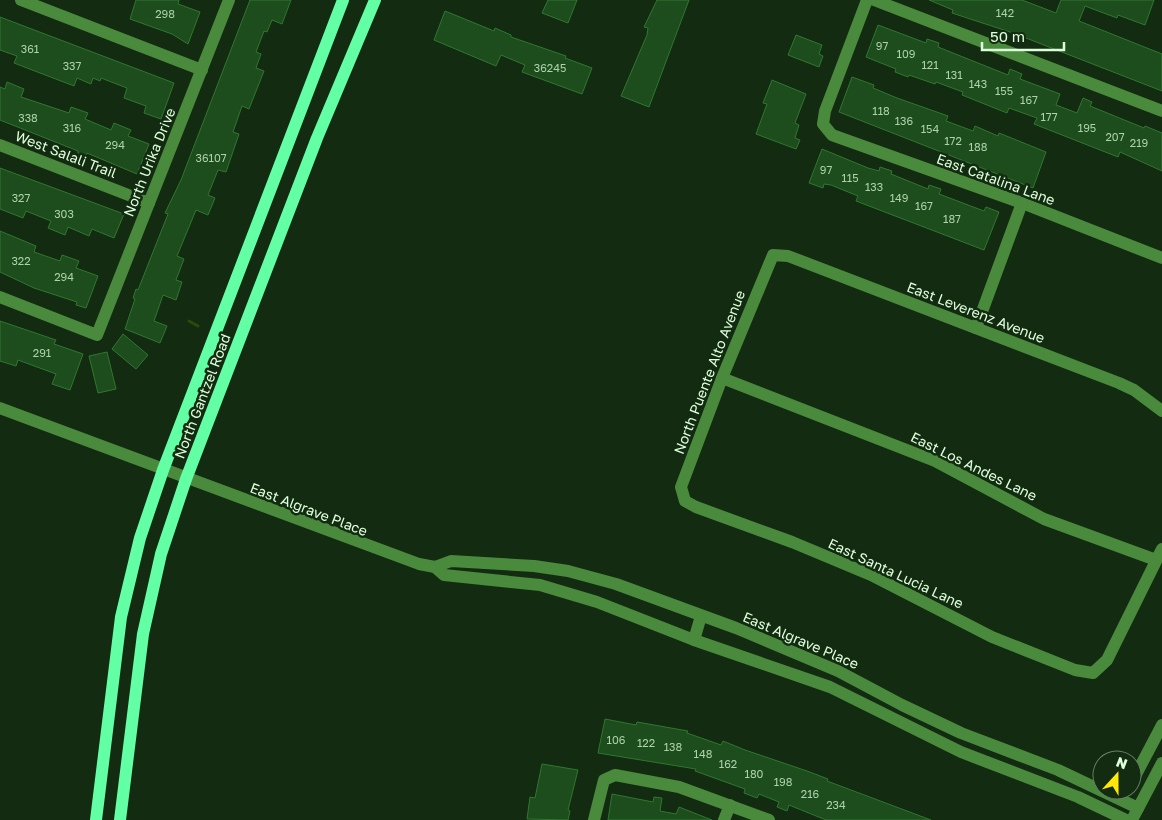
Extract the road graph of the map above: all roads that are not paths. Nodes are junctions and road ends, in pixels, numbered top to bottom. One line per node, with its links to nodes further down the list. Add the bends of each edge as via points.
1 (21, 0): 7 (street)
2 (229, 0): 7 (street, North Urika Drive)
3 (344, 0): 19 (main road, North Gantzel Road)
4 (375, 0): 19 (main road, North Gantzel Road)
5 (867, 0): 11 (street, East Catalina Lane, via 823,124 832,135)
6 (874, 0): 8 (street)
7 (202, 70): 10 (street, North Urika Drive)
8 (1162, 111)
9 (0, 145): 10 (street, West Salali Trail)
10 (149, 202): 14 (street, North Urika Drive, via 97,335)
11 (1022, 203): 13 (street, East Catalina Lane); 15 (street)
12 (773, 254): 15 (street, East Leverenz Avenue, via 788,256); 16 (street, North Puente Alto Avenue)
13 (1162, 258)
14 (0, 297)
15 (976, 328): 18 (street, East Leverenz Avenue, via 1119,383)
16 (722, 378): 20 (street, North Puente Alto Avenue, via 681,487); 21 (street, East Los Andes Lane, via 935,460 1044,518)
17 (0, 408): 19 (street, East Algrave Place)
18 (1162, 411)
19 (174, 474): 22 (street, East Algrave Place, via 388,555); 34 (main road, North Gantzel Road, via 140,538 121,617); 35 (main road, North Gantzel Road, via 161,554 142,634)
20 (684, 501): 21 (street, East Santa Lucia Lane, via 871,575 992,637 1075,670 1092,673 1107,660)
21 (1159, 554)
22 (436, 567): 23 (street, East Algrave Place, via 451,561 568,571 616,584); 24 (street, East Algrave Place, via 444,575 557,589)
23 (702, 616): 24 (street); 28 (street, East Algrave Place, via 838,671 961,733)
24 (694, 640): 33 (street, East Algrave Place, via 830,687 961,752 1078,797)
25 (1162, 725): 26 (street)
26 (1142, 763)
27 (1162, 763): 32 (street)
28 (1092, 783)
29 (1123, 800): 33 (street)
30 (1130, 800): 32 (street, East Algrave Place)
31 (730, 805): 36 (street, via 679,787 615,775 604,780); 37 (street); 38 (street)
32 (1138, 808): 39 (street)
33 (1118, 818)
34 (96, 820)
35 (120, 820)
36 (594, 820)
37 (724, 820)
38 (769, 820)
39 (1132, 820)

